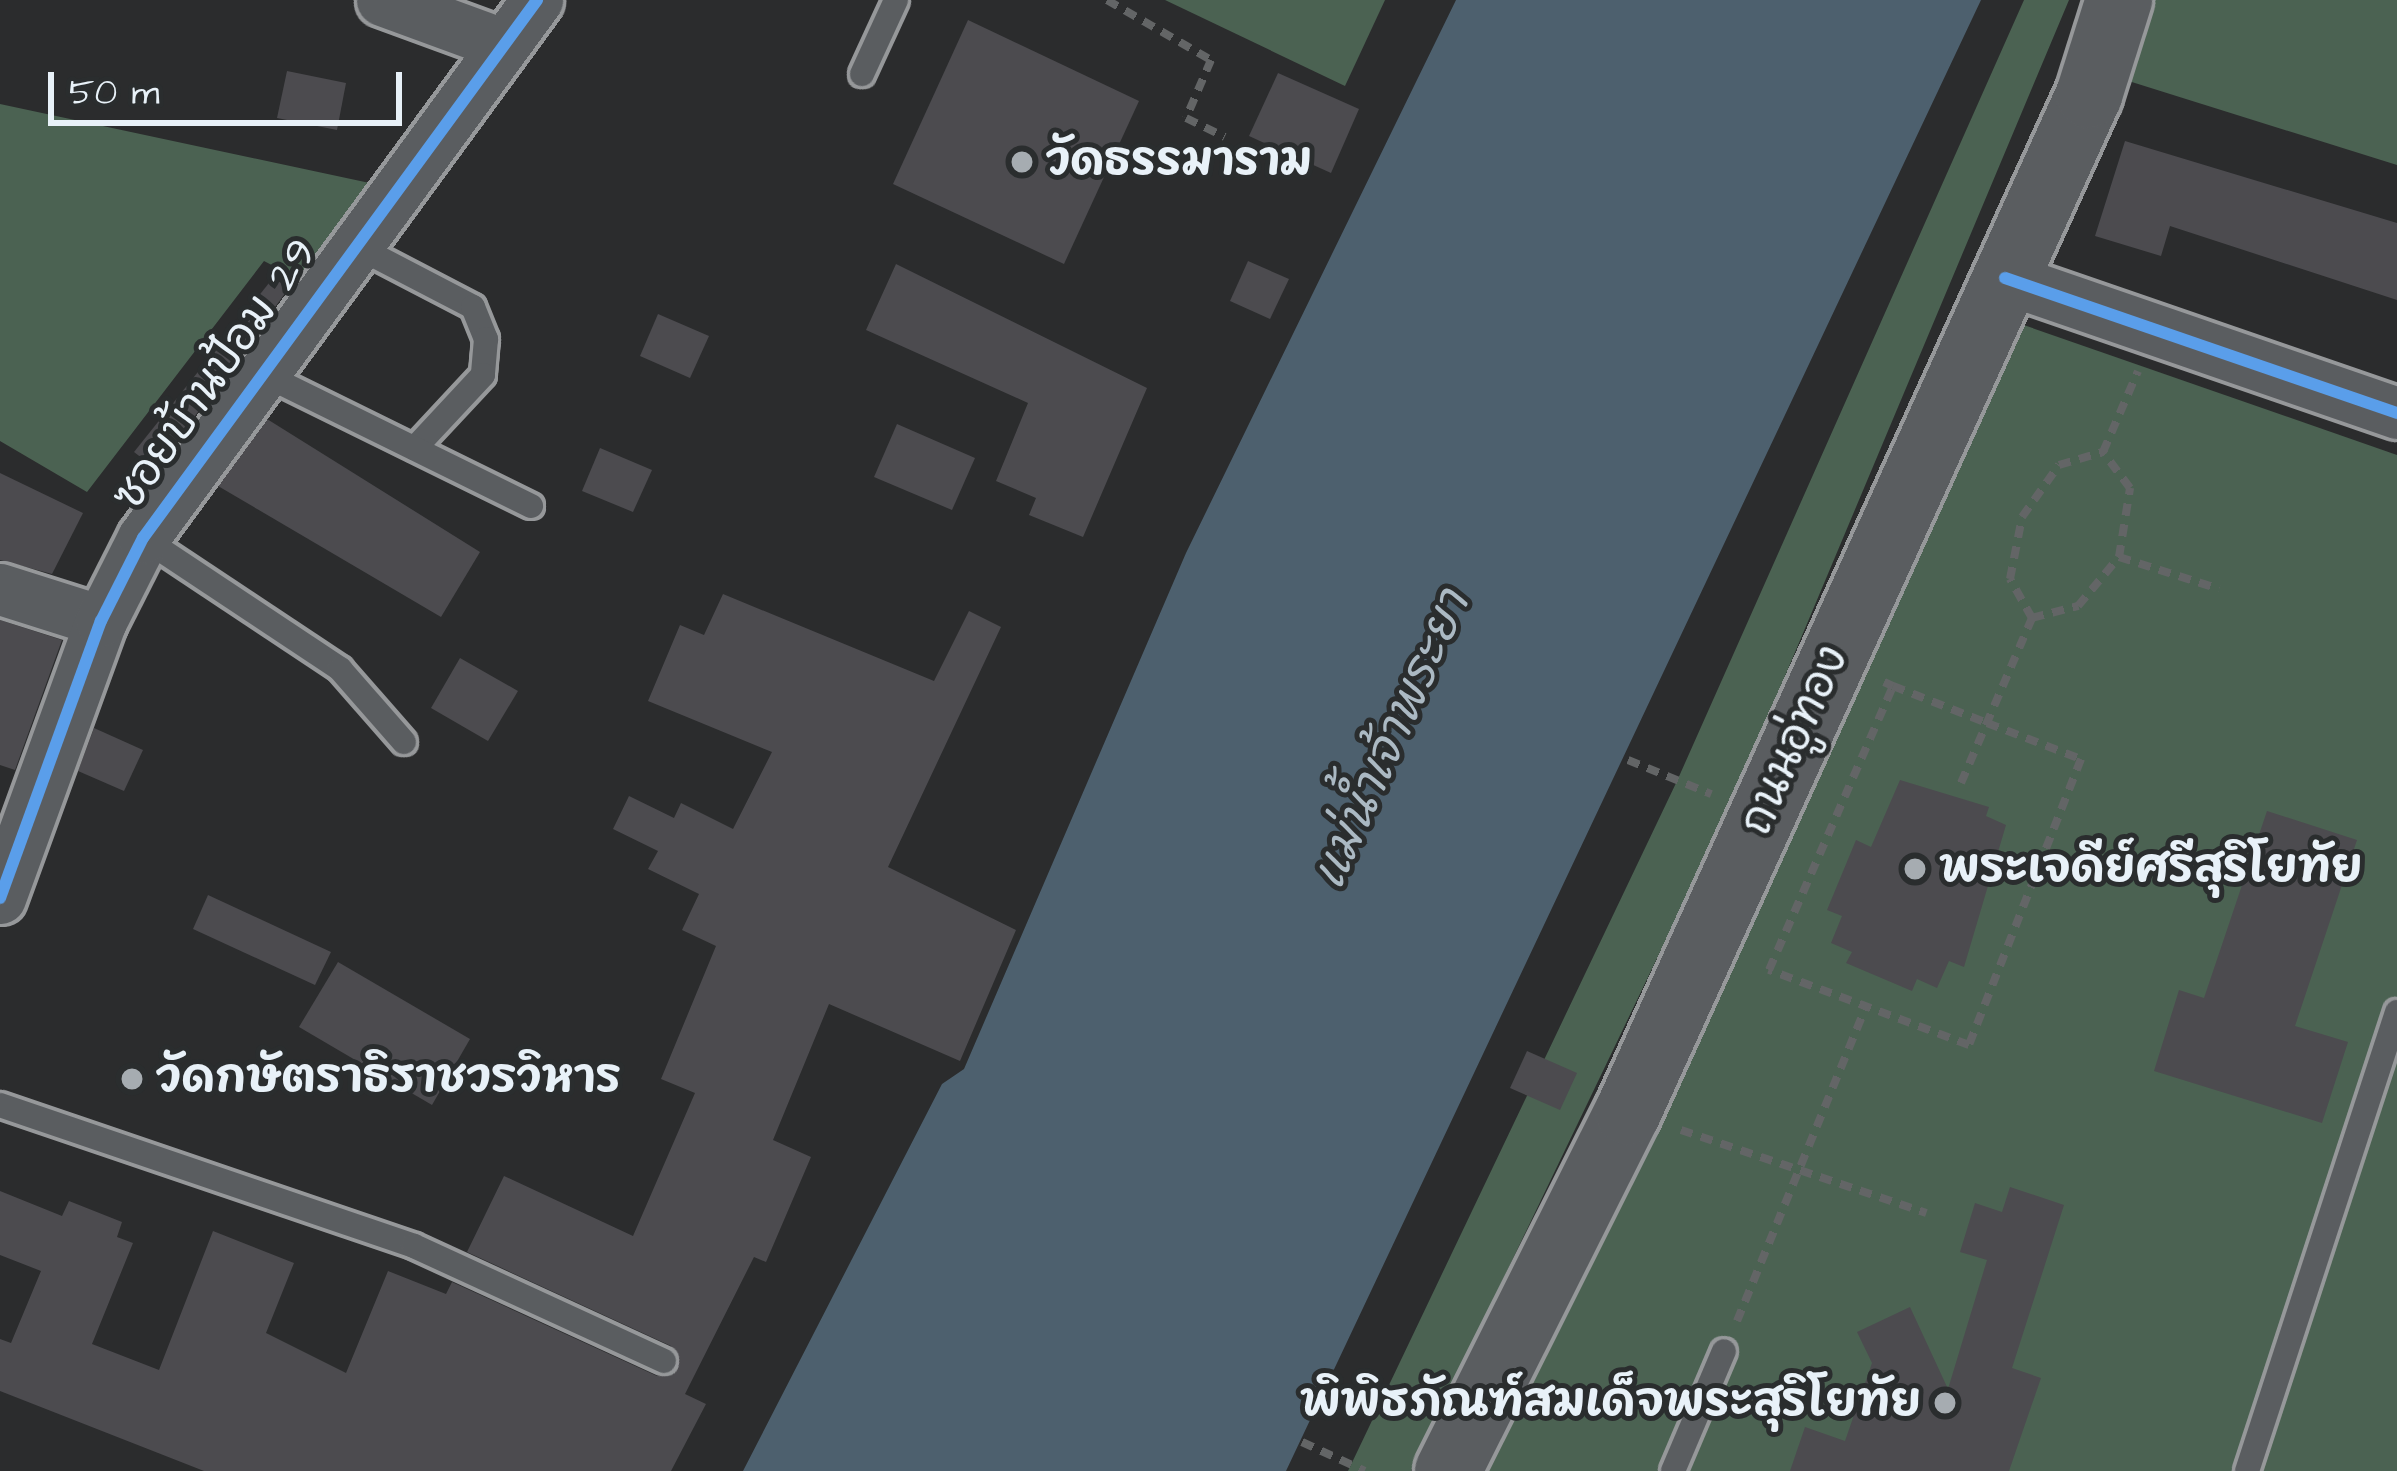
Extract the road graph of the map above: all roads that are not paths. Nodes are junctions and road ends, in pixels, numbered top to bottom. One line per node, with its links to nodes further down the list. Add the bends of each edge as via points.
1 (382, 0): 5 (street)
2 (537, 0): 5 (street, ซอยบ้านป้อม 29)
3 (896, 0): 6 (lane)
4 (2119, 0): 8 (main road, ถนนอู่ทอง)
5 (497, 42): 7 (street, ซอยบ้านป้อม 29)
6 (862, 74)
7 (352, 244): 9 (street, ซอยบ้านป้อม 29); 11 (lane, via 473,308 487,339 483,375)
8 (2006, 278): 10 (street); 22 (main road, ถนนอู่ทอง, via 1628,1112)
9 (259, 372): 11 (lane); 13 (street, ซอยบ้านป้อม 29)
10 (2397, 413)
11 (415, 448): 12 (lane)
12 (531, 506)
13 (143, 538): 15 (street, ซอยบ้านป้อม 29); 16 (lane, via 340,669)
14 (0, 589): 15 (street)
15 (100, 621): 17 (street, ซอยบ้านป้อม 29)
16 (404, 742)
17 (1, 894)
18 (2397, 1012): 24 (lane)
19 (0, 1105): 21 (lane, via 414,1246)
20 (1724, 1351): 23 (lane)
21 (664, 1361)
22 (1448, 1471)
23 (1673, 1471)
24 (2247, 1471)

